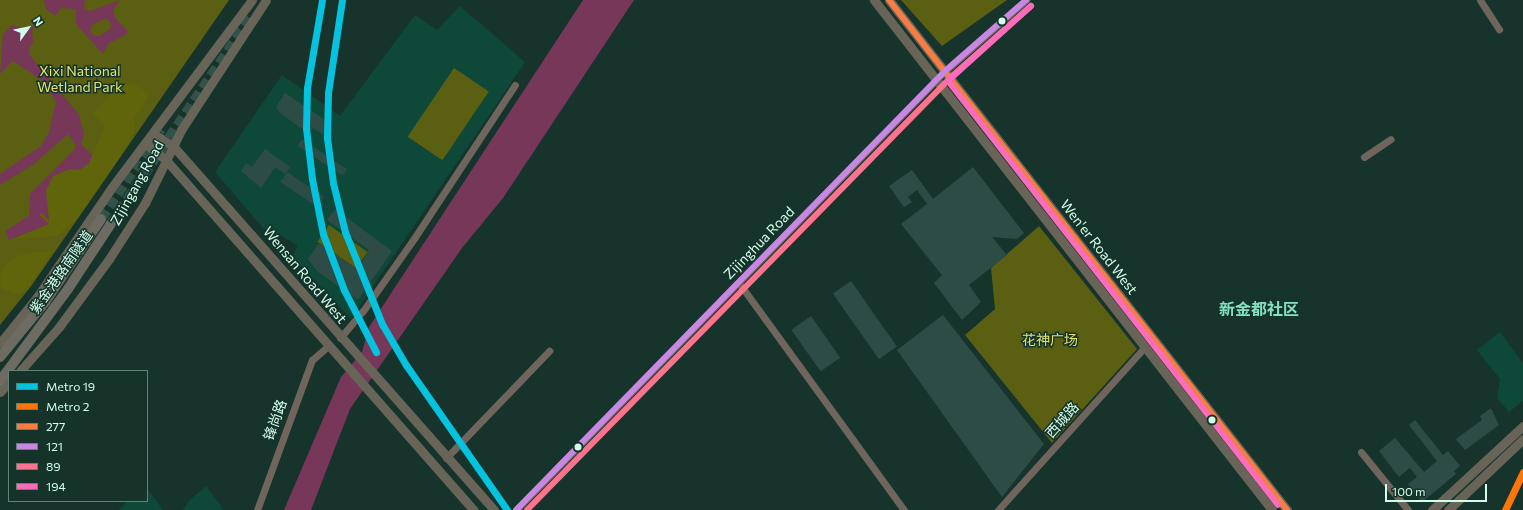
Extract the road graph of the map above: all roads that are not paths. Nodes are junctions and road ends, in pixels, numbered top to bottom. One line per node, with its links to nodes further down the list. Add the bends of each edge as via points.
1 (252, 0): 11 (main road, Zijingang Road)
2 (266, 0): 14 (main road, Zijingang Road, via 180,130)
3 (874, 0): 9 (main road, Wen'er Road West)
4 (889, 0): 8 (main road, Wen'er Road West)
5 (1026, 0): 8 (street, Zijinghua Road)
6 (1480, 0): 7 (street)
7 (1499, 29)
8 (945, 71): 9 (street, Zijinghua Road); 47 (main road, Wen'er Road West)
9 (936, 80): 19 (street, Zijinghua Road); 25 (main road, Wen'er Road West)
10 (515, 85): 22 (street, via 415,237 363,312)
11 (154, 134): 13 (main road, Zijingang Road); 14 (main road, Wensan Road West)
12 (1391, 139): 15 (street)
13 (146, 144): 16 (main road, Wensan Road West); 23 (main road, Zijingang Road, via 112,187 37,297)
14 (174, 147): 16 (main road, Zijingang Road); 22 (main road, Wensan Road West)
15 (1364, 157)
16 (166, 160): 24 (main road, Wensan Road West); 31 (main road, Zijingang Road, via 145,203 88,290)
17 (101, 219): 20 (highway, Zijingang Road)
18 (110, 225): 21 (highway, 紫金港路南隧道)
19 (739, 283): 43 (street, Zijinghua Road); 44 (street)
20 (26, 327): 27 (highway); 28 (highway, Zijingang Road)
21 (34, 335): 30 (highway); 32 (highway)
22 (340, 338): 39 (main road, Wensan Road West)
23 (0, 343)
24 (329, 345): 40 (street, 锋尚路, via 312,360); 41 (main road, Wensan Road West)
25 (1145, 347): 45 (street, 西城路); 46 (main road, Wen'er Road West)
26 (549, 351): 39 (street)
27 (0, 353)
28 (0, 358)
29 (8, 370): 33 (highway)
30 (8, 370)
31 (21, 370)
32 (0, 376)
33 (0, 381)
34 (8, 383): 35 (main road)
35 (0, 392)
36 (1523, 426): 49 (main road)
37 (1523, 439): 50 (main road)
38 (1361, 452): 48 (street)
39 (446, 458): 42 (main road, Wensan Road West)
40 (257, 510)
41 (473, 510)
42 (494, 510)
43 (516, 510)
44 (904, 510)
45 (998, 510)
46 (1272, 510)
47 (1287, 510)
48 (1408, 510)
49 (1432, 510)
50 (1448, 510)

